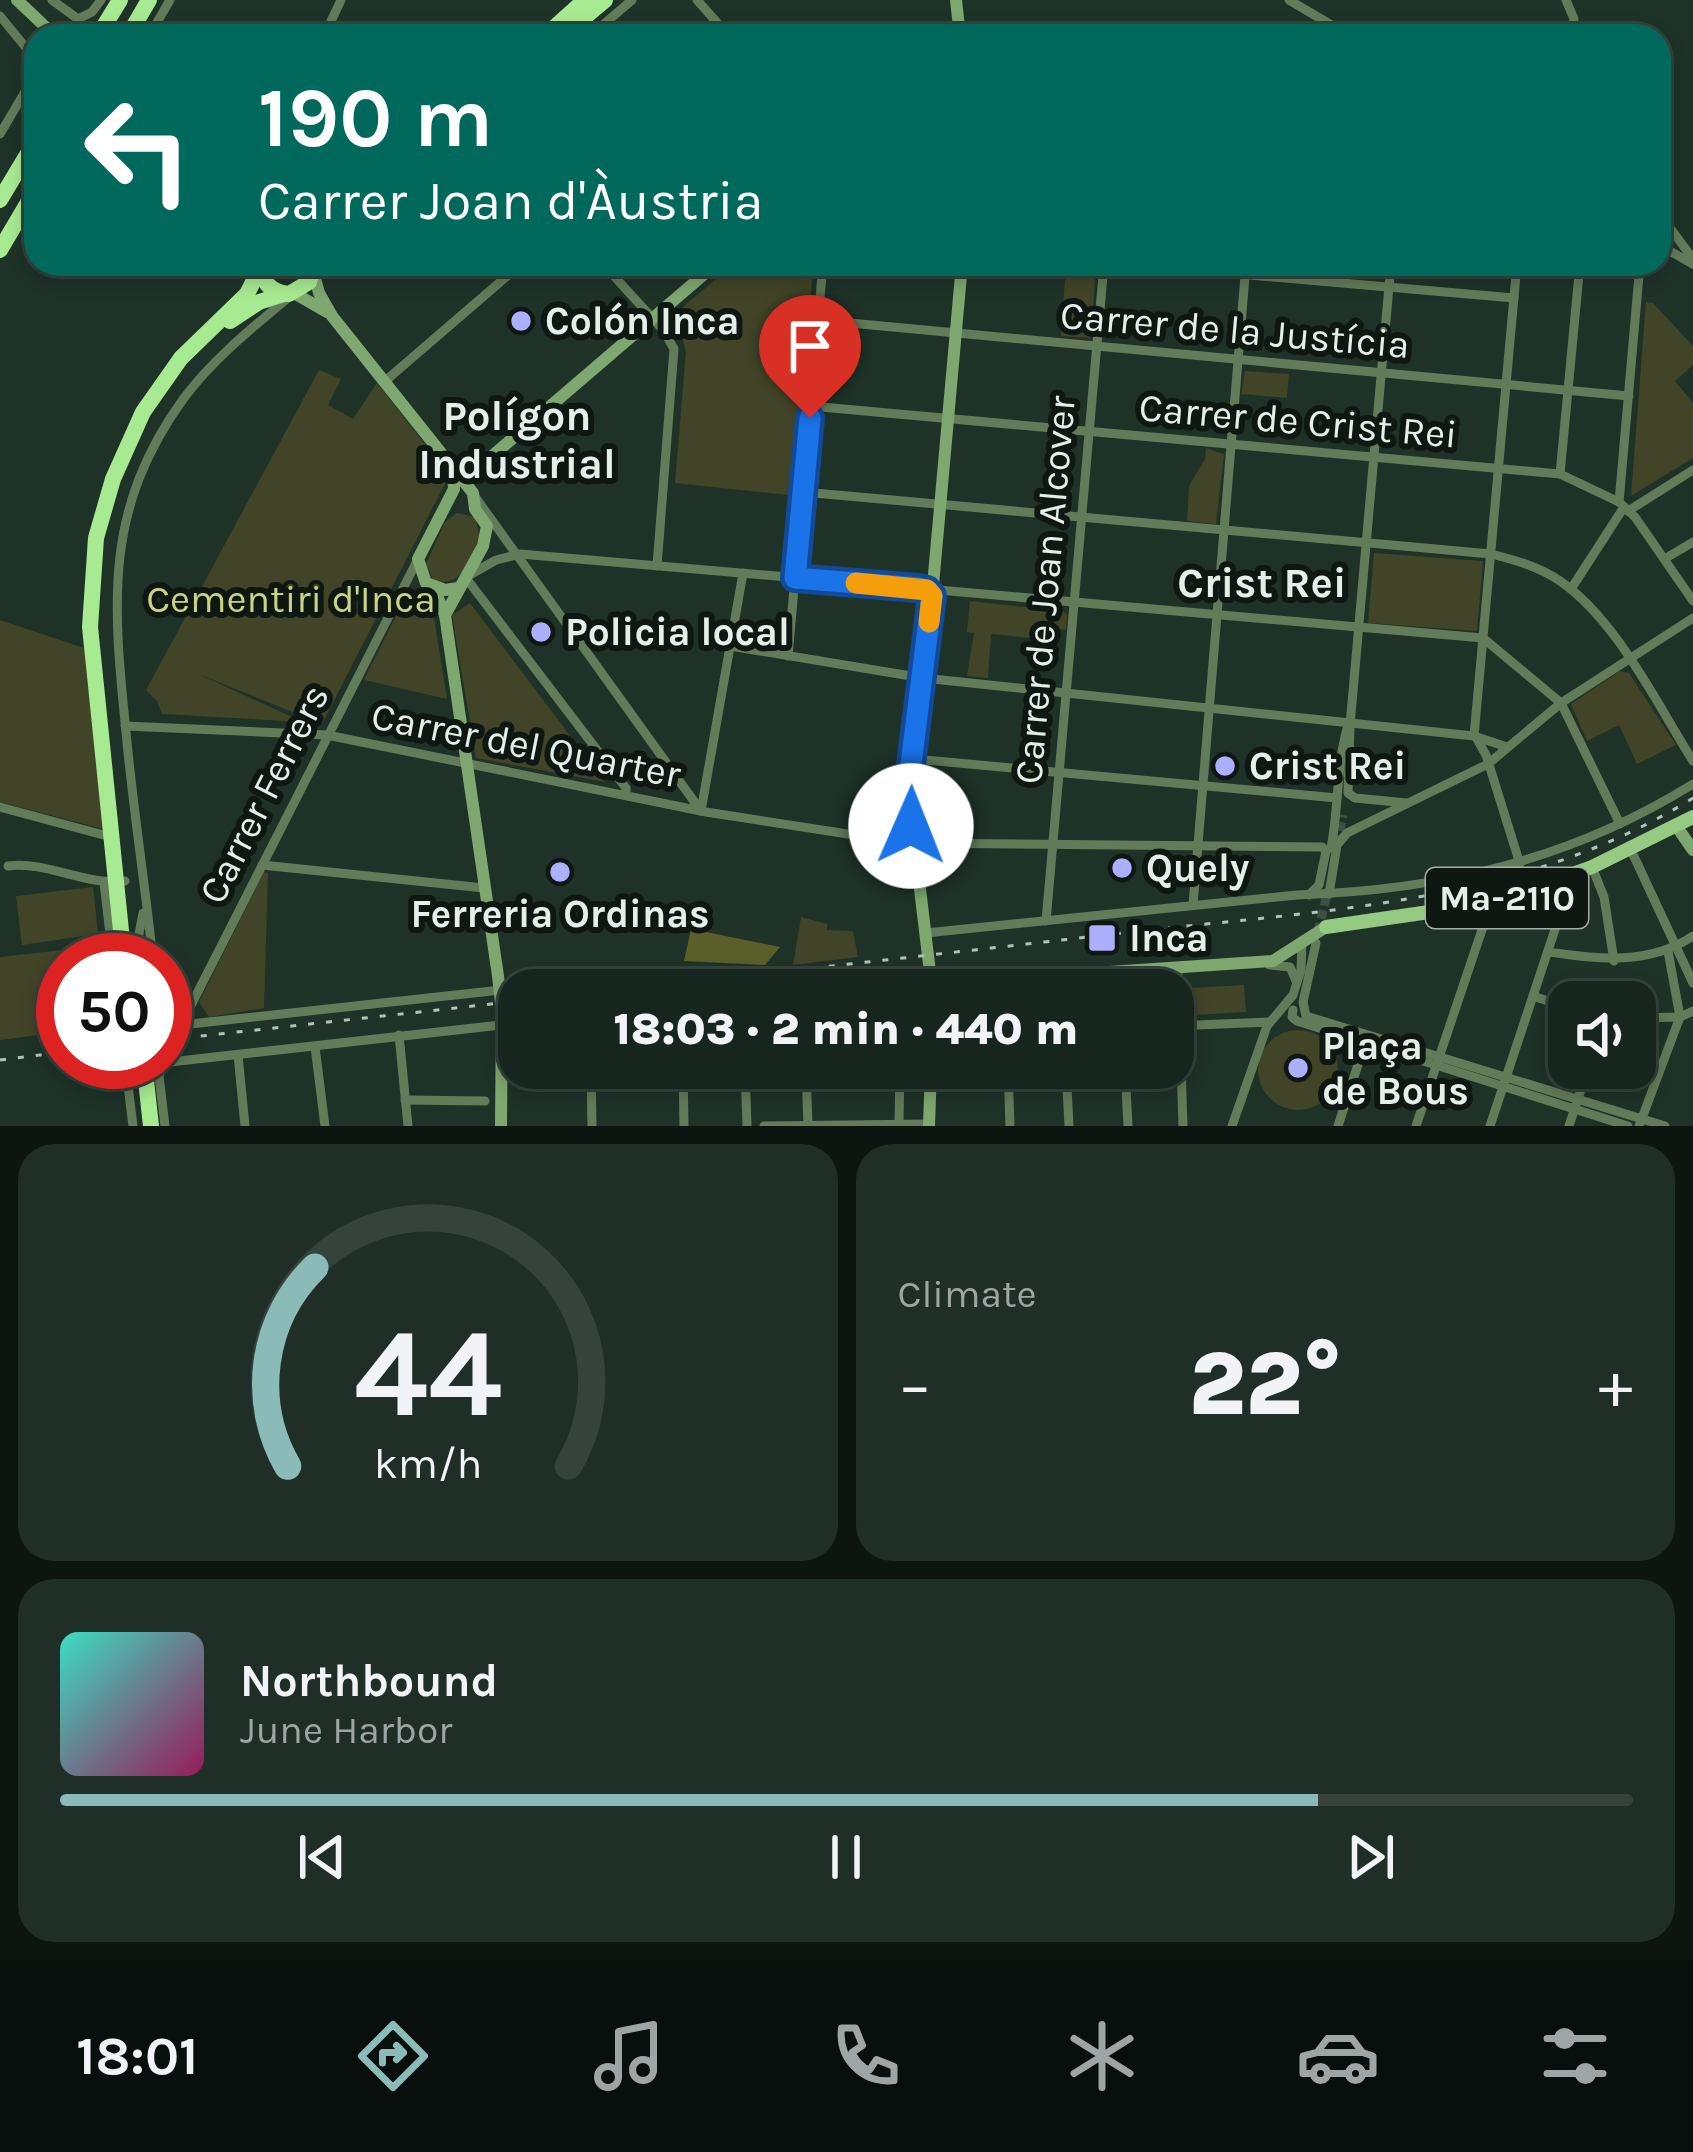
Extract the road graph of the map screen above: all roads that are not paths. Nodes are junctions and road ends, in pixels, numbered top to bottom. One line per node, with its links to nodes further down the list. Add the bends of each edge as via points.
1 (17, 0): 10 (street)
2 (52, 0): 3 (street, via 79,19)
3 (100, 0)
4 (585, 0): 11 (highway)
5 (604, 0): 12 (highway)
6 (632, 0): 13 (street)
7 (698, 0): 14 (street)
8 (1289, 0): 15 (street)
9 (0, 16): 16 (street)
10 (42, 24)
11 (558, 24)
12 (576, 24)
13 (604, 24)
14 (719, 24)
15 (1330, 24)
16 (24, 45)
17 (24, 93): 18 (street)
18 (0, 134)
19 (24, 160): 20 (highway)
20 (0, 200)
21 (24, 210): 23 (highway)
22 (1671, 230): 24 (street)
23 (0, 250)
24 (1693, 261)
25 (255, 276): 128 (highway, via 161,383 103,508 89,612)
26 (264, 276): 42 (highway)
27 (310, 276): 42 (highway)
28 (315, 276): 44 (street)
29 (507, 276): 51 (street)
30 (614, 276): 45 (street)
31 (702, 276): 45 (street)
32 (823, 276): 46 (street)
33 (961, 276): 47 (street)
34 (1103, 276): 48 (street, Carrer de Joan Alcover)
35 (1244, 276): 49 (street)
36 (1301, 276): 41 (street)
37 (1390, 276): 41 (street)
38 (1516, 276): 43 (street)
39 (1579, 276): 53 (street)
40 (1639, 276): 54 (street)
41 (1390, 287): 43 (street); 50 (street)
42 (289, 294): 44 (street); 104 (street, via 198,381 145,463 114,600); 139 (highway, via 232,320 185,366 140,437 111,515 99,626)
43 (1514, 298): 52 (street)
44 (332, 316): 51 (street)
45 (652, 319): 59 (street); 82 (street, via 674,349)
46 (818, 320): 47 (street, Carrer de la Justícia); 55 (street)
47 (956, 334): 48 (street, Carrer de la Justícia); 56 (street)
48 (1096, 348): 49 (street, Carrer de la Justícia); 57 (street, Carrer de Joan Alcover)
49 (1238, 362): 50 (street, Carrer de la Justícia); 58 (street)
50 (1382, 374): 52 (street, Carrer de la Justícia); 60 (street)
51 (384, 382): 62 (street)
52 (1508, 386): 53 (street, Carrer de la Justícia); 63 (street)
53 (1568, 391): 54 (street, Carrer de la Justícia); 65 (street)
54 (1629, 396): 70 (street)
55 (811, 406): 56 (street, Carrer de Crist Rei); 67 (street)
56 (948, 418): 57 (street, Carrer de Crist Rei); 69 (street)
57 (1089, 431): 58 (street, Carrer de Crist Rei); 73 (street, Carrer de Joan Alcover)
58 (1230, 445): 60 (street, Carrer de Crist Rei); 75 (street)
59 (496, 454): 61 (street); 66 (street)
60 (1375, 458): 63 (street, Carrer de Crist Rei); 77 (street)
61 (518, 460)
62 (450, 465): 66 (street); 72 (street, via 456,478)
63 (1498, 470): 65 (street, Carrer de Crist Rei); 79 (street)
64 (1693, 470): 70 (street)
65 (1560, 474): 70 (street)
66 (463, 481): 68 (street)
67 (803, 492): 69 (street); 84 (street)
68 (473, 493): 71 (street); 74 (street)
69 (940, 505): 73 (street); 89 (street)
70 (1624, 507): 80 (street); 87 (street)
71 (479, 513): 72 (street, via 454,507); 74 (street); 85 (street, via 487,536)
72 (441, 515): 81 (street)
73 (1082, 517): 75 (street); 91 (street, Carrer de Joan Alcover)
74 (499, 527): 78 (street)
75 (1222, 530): 77 (street); 92 (street)
76 (1693, 542): 80 (street)
77 (1366, 544): 79 (street); 95 (street)
78 (520, 554): 82 (street); 85 (street); 121 (street)
79 (1491, 554): 87 (street); 96 (street)
80 (1666, 558): 90 (street)
81 (418, 559): 86 (street); 88 (street, Carrer Ferrers)
82 (656, 566): 83 (street)
83 (743, 573): 84 (street); 97 (street)
84 (795, 578): 89 (street); 98 (street)
85 (464, 580): 86 (street); 93 (street); 116 (street)
86 (430, 585): 88 (street); 93 (street)
87 (1570, 589): 99 (street)
88 (402, 590): 106 (street, Carrer Ferrers)
89 (933, 590): 91 (street); 100 (street)
90 (1693, 601)
91 (1074, 602): 92 (street); 101 (street, Carrer de Joan Alcover)
92 (1214, 614): 95 (street); 103 (street)
93 (445, 615): 112 (street)
94 (1693, 618): 99 (street)
95 (1360, 628): 96 (street); 105 (street)
96 (1483, 638): 102 (street); 107 (street)
97 (730, 646): 98 (street); 121 (street)
98 (788, 656): 100 (street)
99 (1628, 657): 102 (street); 110 (street)
100 (923, 678): 101 (street); 109 (street)
101 (1066, 694): 103 (street); 113 (street, Carrer de Joan Alcover)
102 (1561, 703): 108 (street); 125 (street)
103 (1207, 707): 105 (street); 115 (street)
104 (125, 726): 106 (street, Carrer del Quarter); 143 (street)
105 (1350, 730): 107 (street); 117 (street); 118 (street, via 1348,794); 124 (street)
106 (326, 735): 112 (street, Carrer del Quarter); 135 (street, Carrer Ferrers)
107 (1474, 736): 108 (street); 111 (street)
108 (1507, 746): 111 (street)
109 (914, 759): 113 (street); 129 (street)
110 (1693, 761)
111 (1488, 764): 119 (street); 134 (street)
112 (465, 765): 116 (street, Carrer del Quarter); 140 (street)
113 (1059, 771): 115 (street); 130 (street, Carrer de Joan Alcover)
114 (1693, 784): 125 (street)
115 (1200, 785): 117 (street); 131 (street)
116 (626, 795): 121 (street, Carrer del Quarter)
117 (1337, 798): 124 (street)
118 (1373, 801): 119 (street); 123 (street)
119 (1407, 803): 123 (street)
120 (0, 807): 128 (street)
121 (701, 811): 129 (street, Carrer del Quarter)
122 (1693, 817): 126 (main road, Ma-2110)
123 (1379, 818): 127 (street)
124 (1340, 820): 127 (street); 141 (street)
125 (1620, 824): 134 (street)
126 (1677, 827): 132 (main road, Ma-2110); 133 (street)
127 (1345, 834): 141 (street)
128 (112, 837): 139 (highway)
129 (914, 842): 130 (street, Carrer del Quarter); 152 (street)
130 (1053, 843): 131 (street, Carrer del Quarter); 146 (street, Carrer de Joan Alcover)
131 (1195, 845): 142 (street, Carrer del Quarter, via 1322,847 1319,885); 145 (street)
132 (1631, 850): 137 (main road, Ma-2110); 155 (street)
133 (1693, 850)
134 (1520, 864): 141 (street, via 1468,878)
135 (262, 865): 140 (street); 166 (street, Carrer Ferrers)
136 (8, 866): 139 (street)
137 (1592, 867): 138 (main road, Ma-2110); 157 (street)
138 (1574, 875): 144 (main road, Ma-2110); 156 (street)
139 (115, 882): 148 (street); 149 (highway)
140 (484, 888): 163 (street)
141 (1326, 891): 142 (street)
142 (1309, 895): 145 (street)
143 (144, 898): 150 (street); 151 (street)
144 (1492, 903): 147 (main road, Ma-2110); 181 (street)
145 (1193, 905): 146 (street)
146 (1046, 921): 152 (street)
147 (1326, 927): 154 (street, Ma-2110)
148 (114, 933)
149 (126, 933)
150 (139, 933)
151 (149, 933)
152 (926, 933): 159 (street)
153 (1693, 936): 155 (street)
154 (1310, 942): 158 (street, Ma-2110); 162 (street); 169 (street); 177 (street, via 1306,1016)
155 (1673, 949): 157 (street); 161 (street); 171 (street)
156 (1548, 952): 157 (street); 164 (street)
157 (1613, 961)
158 (1258, 963): 160 (street, Ma-2110); 162 (street, via 1290,967)
159 (930, 969)
160 (1174, 969)
161 (1693, 983)
162 (1295, 986): 174 (street)
163 (498, 992)
164 (1533, 996): 165 (street); 182 (street)
165 (1548, 1001)
166 (192, 1003)
167 (498, 1007): 173 (street)
168 (498, 1008): 176 (street)
169 (1293, 1010): 174 (street); 177 (street, via 1297,1021)
170 (1693, 1011): 171 (street)
171 (1681, 1017): 172 (street); 201 (street)
172 (1656, 1018)
173 (192, 1024)
174 (1271, 1024): 175 (street); 219 (street)
175 (1194, 1026)
176 (399, 1035): 178 (street); 198 (street)
177 (1366, 1039): 181 (street); 220 (street)
178 (315, 1047): 179 (street); 208 (street)
179 (238, 1055): 180 (street); 207 (street)
180 (192, 1059)
181 (1439, 1062): 182 (street); 221 (street)
182 (1505, 1082): 200 (street); 222 (street)
183 (132, 1089): 202 (street)
184 (144, 1089): 202 (highway)
185 (161, 1089): 206 (street)
186 (501, 1089): 210 (street)
187 (591, 1089): 211 (street)
188 (683, 1089): 212 (street)
189 (746, 1089): 213 (street)
190 (807, 1089): 204 (street)
191 (898, 1089): 203 (street)
192 (930, 1089): 205 (street)
193 (1009, 1089): 215 (street)
194 (1067, 1089): 216 (street)
195 (1126, 1089): 217 (street)
196 (1181, 1089): 218 (street)
197 (1581, 1089): 200 (street)
198 (405, 1100): 199 (street); 209 (street)
199 (485, 1101)
200 (1576, 1104): 201 (street); 223 (street); 224 (street)
201 (1641, 1122): 225 (street)
202 (141, 1124)
203 (899, 1124): 204 (street); 205 (street)
204 (808, 1125): 214 (street)
205 (929, 1125)
206 (165, 1126)
207 (244, 1126)
208 (325, 1126)
209 (408, 1126)
210 (501, 1126)
211 (592, 1126)
212 (684, 1126)
213 (747, 1126)
214 (764, 1126)
215 (1010, 1126)
216 (1069, 1126)
217 (1128, 1126)
218 (1183, 1126)
219 (1232, 1126)
220 (1338, 1126)
221 (1415, 1126)
222 (1490, 1126)
223 (1568, 1126)
224 (1628, 1126)
225 (1665, 1126)

